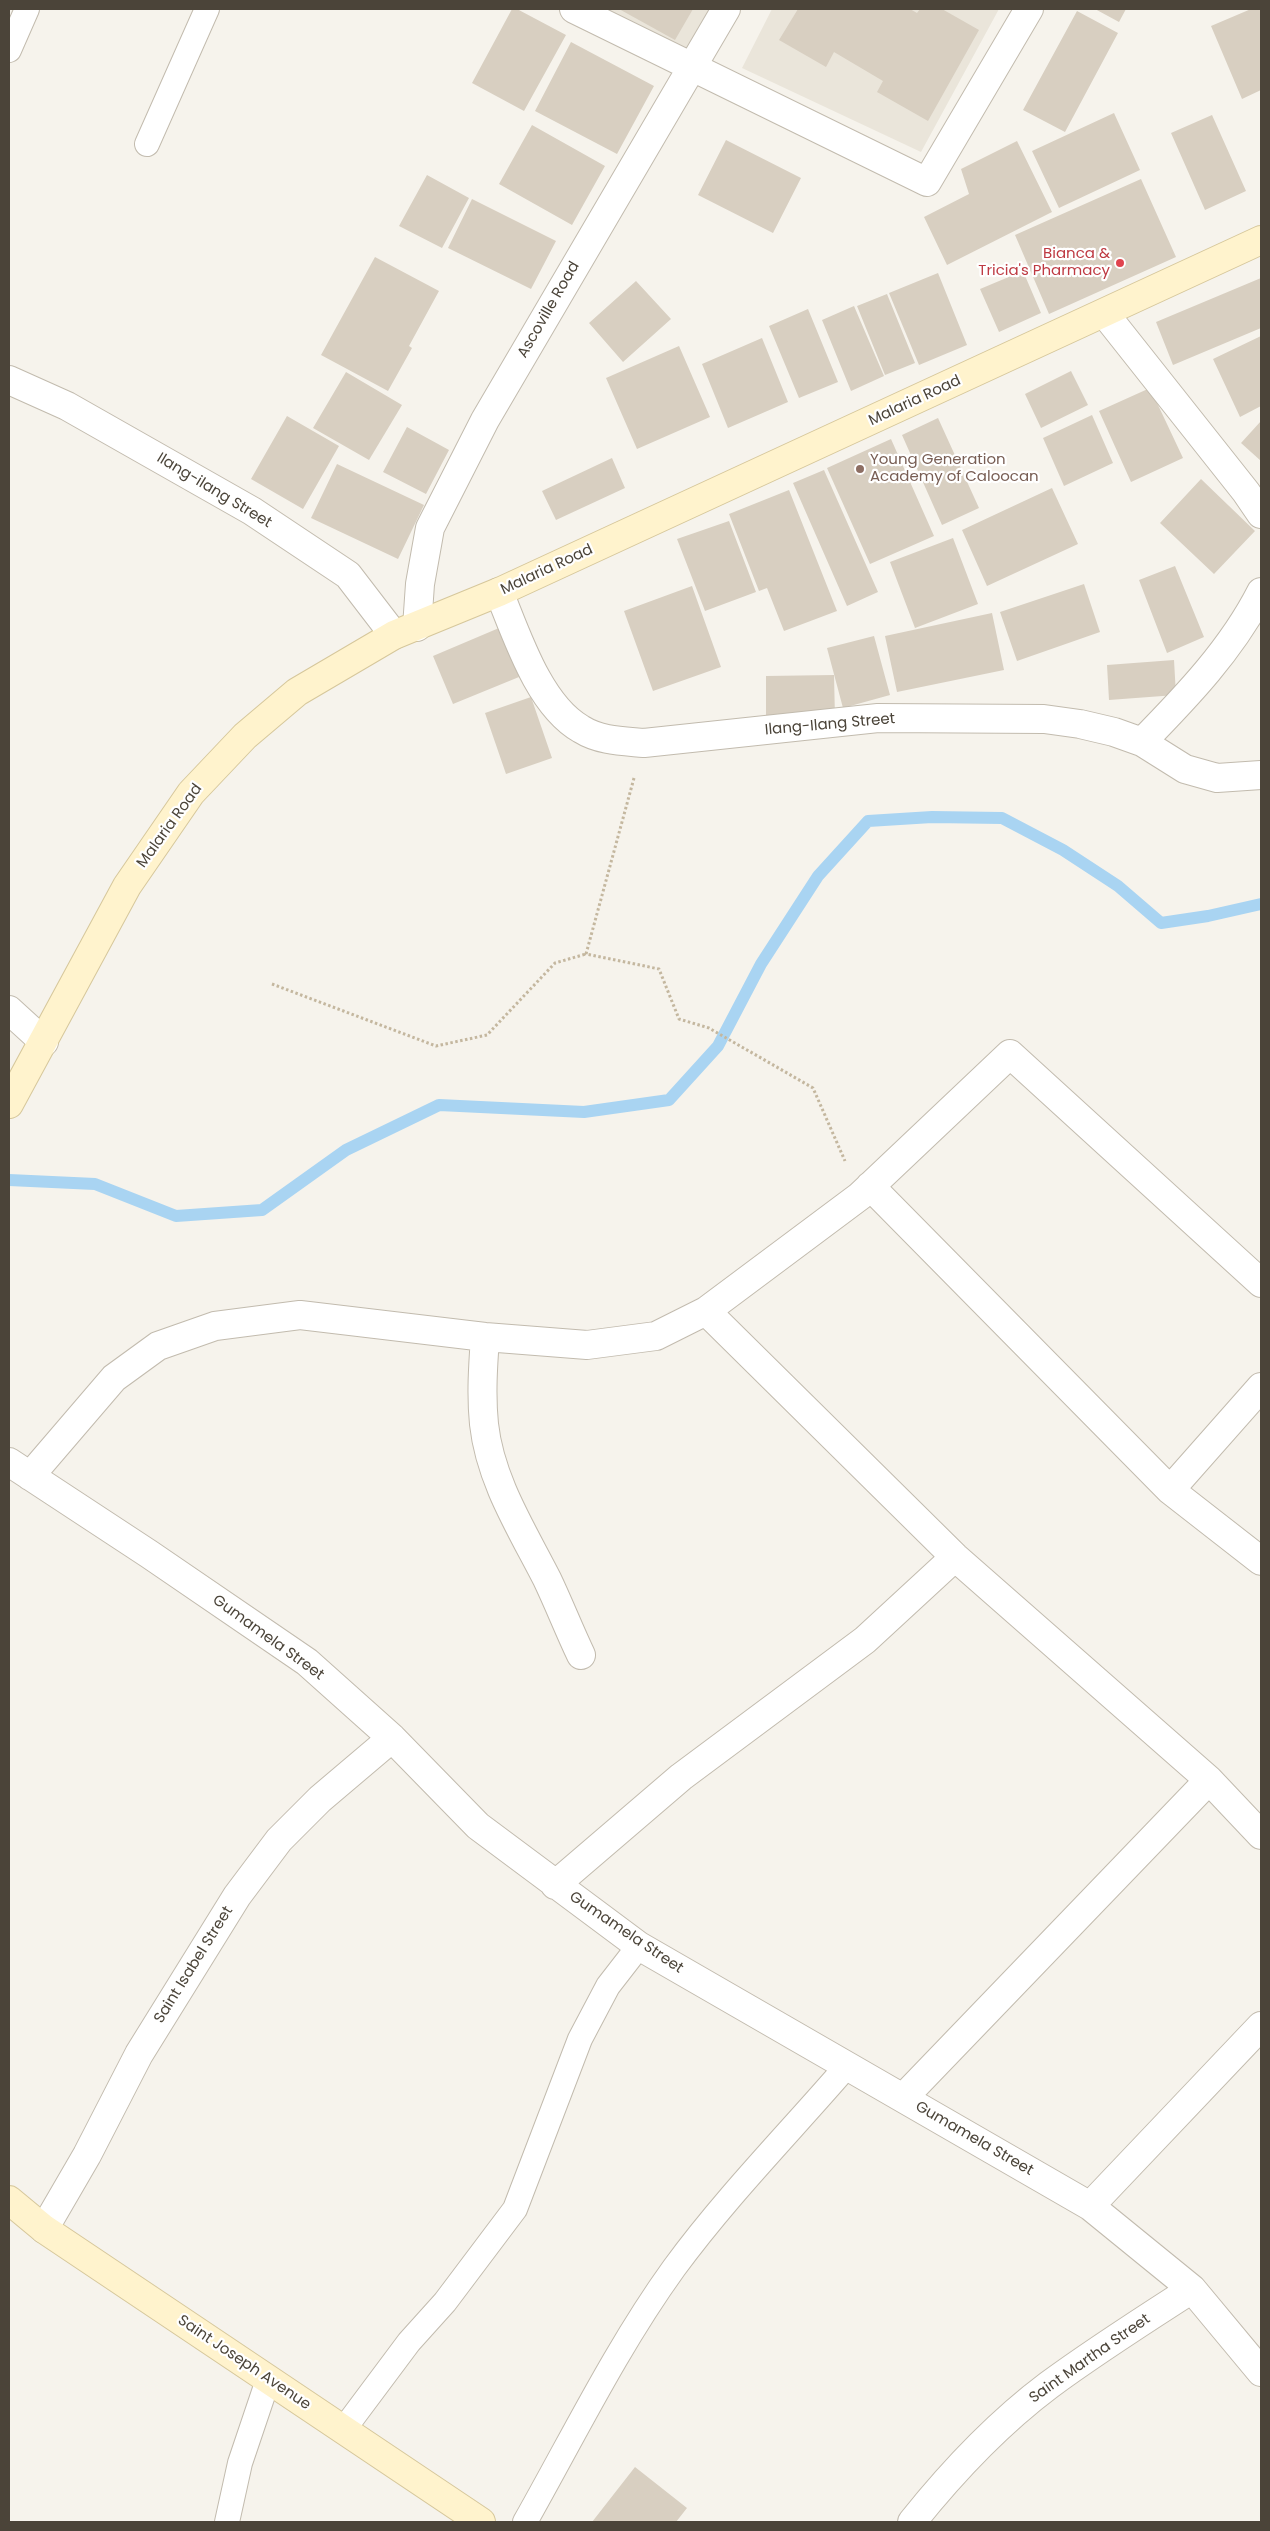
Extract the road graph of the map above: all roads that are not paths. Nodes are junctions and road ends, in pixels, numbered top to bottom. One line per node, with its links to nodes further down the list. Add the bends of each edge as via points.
1 (27, 9): 6 (lane)
2 (208, 9): 8 (lane)
3 (574, 9): 7 (street)
4 (726, 9): 7 (street, Ascoville Road)
5 (1029, 9): 7 (street, via 926,182)
6 (9, 50)
7 (693, 66): 15 (street, Ascoville Road, via 484,420 430,528 420,584)
8 (147, 144)
9 (1261, 240): 10 (main road, Malaria Road)
10 (1104, 314): 12 (street); 13 (main road, Malaria Road)
11 (9, 380): 15 (street, Ilang-ilang Street, via 67,406 252,511 348,576)
12 (1261, 514)
13 (499, 592): 15 (main road, Malaria Road); 16 (street, Ilang-Ilang Street, via 523,650 555,709 581,730 610,740 644,743 878,718 1044,720 1080,724)
14 (1261, 592): 16 (street, via 1246,621 1222,653)
15 (405, 631): 19 (main road, Malaria Road, via 297,692 245,736 191,793 127,886)
16 (1142, 742): 17 (street, Ilang-Ilang Street, via 1185,769 1217,778)
17 (1261, 775)
18 (9, 1010): 19 (street)
19 (44, 1042): 20 (main road, Malaria Road)
20 (9, 1104)
21 (865, 1191): 22 (street, via 1010,1054); 23 (street); 27 (street)
22 (1261, 1283)
23 (706, 1310): 24 (street, via 656,1336 587,1345); 28 (street)
24 (485, 1337): 26 (street, via 300,1315 215,1326 158,1346 114,1378); 30 (street, via 482,1381 484,1425 490,1456 511,1510)
25 (1261, 1386): 27 (street)
26 (19, 1469): 31 (street, Gumamela Street, via 307,1662)
27 (1170, 1490): 29 (street)
28 (955, 1557): 32 (street); 34 (street, via 865,1640 681,1777)
29 (1261, 1562)
30 (581, 1655)
31 (392, 1738): 34 (street, Gumamela Street, via 478,1826); 41 (street, Saint Isabel Street, via 279,1840 237,1896 139,2054)
32 (1209, 1780): 33 (street); 38 (street)
33 (1261, 1835)
34 (555, 1885): 35 (street, Gumamela Street)
35 (640, 1946): 37 (street, Gumamela Street); 45 (lane, via 608,1986 580,2039 515,2209)
36 (1261, 2026): 40 (street)
37 (846, 2067): 38 (street, Gumamela Street); 48 (lane, via 674,2268 618,2356)
38 (903, 2098): 40 (street, Gumamela Street)
39 (9, 2200): 41 (main road, Saint Joseph Avenue)
40 (1090, 2206): 42 (street, Gumamela Street)
41 (44, 2229): 44 (main road, Saint Joseph Avenue)
42 (1192, 2289): 43 (street, Gumamela Street); 49 (street, Saint Martha Street, via 1048,2386 979,2445)
43 (1261, 2372)
44 (268, 2380): 45 (main road, Saint Joseph Avenue); 46 (lane, via 240,2463)
45 (344, 2429): 47 (main road, Saint Joseph Avenue)
46 (227, 2522)
47 (481, 2522)
48 (525, 2522)
49 (912, 2522)

